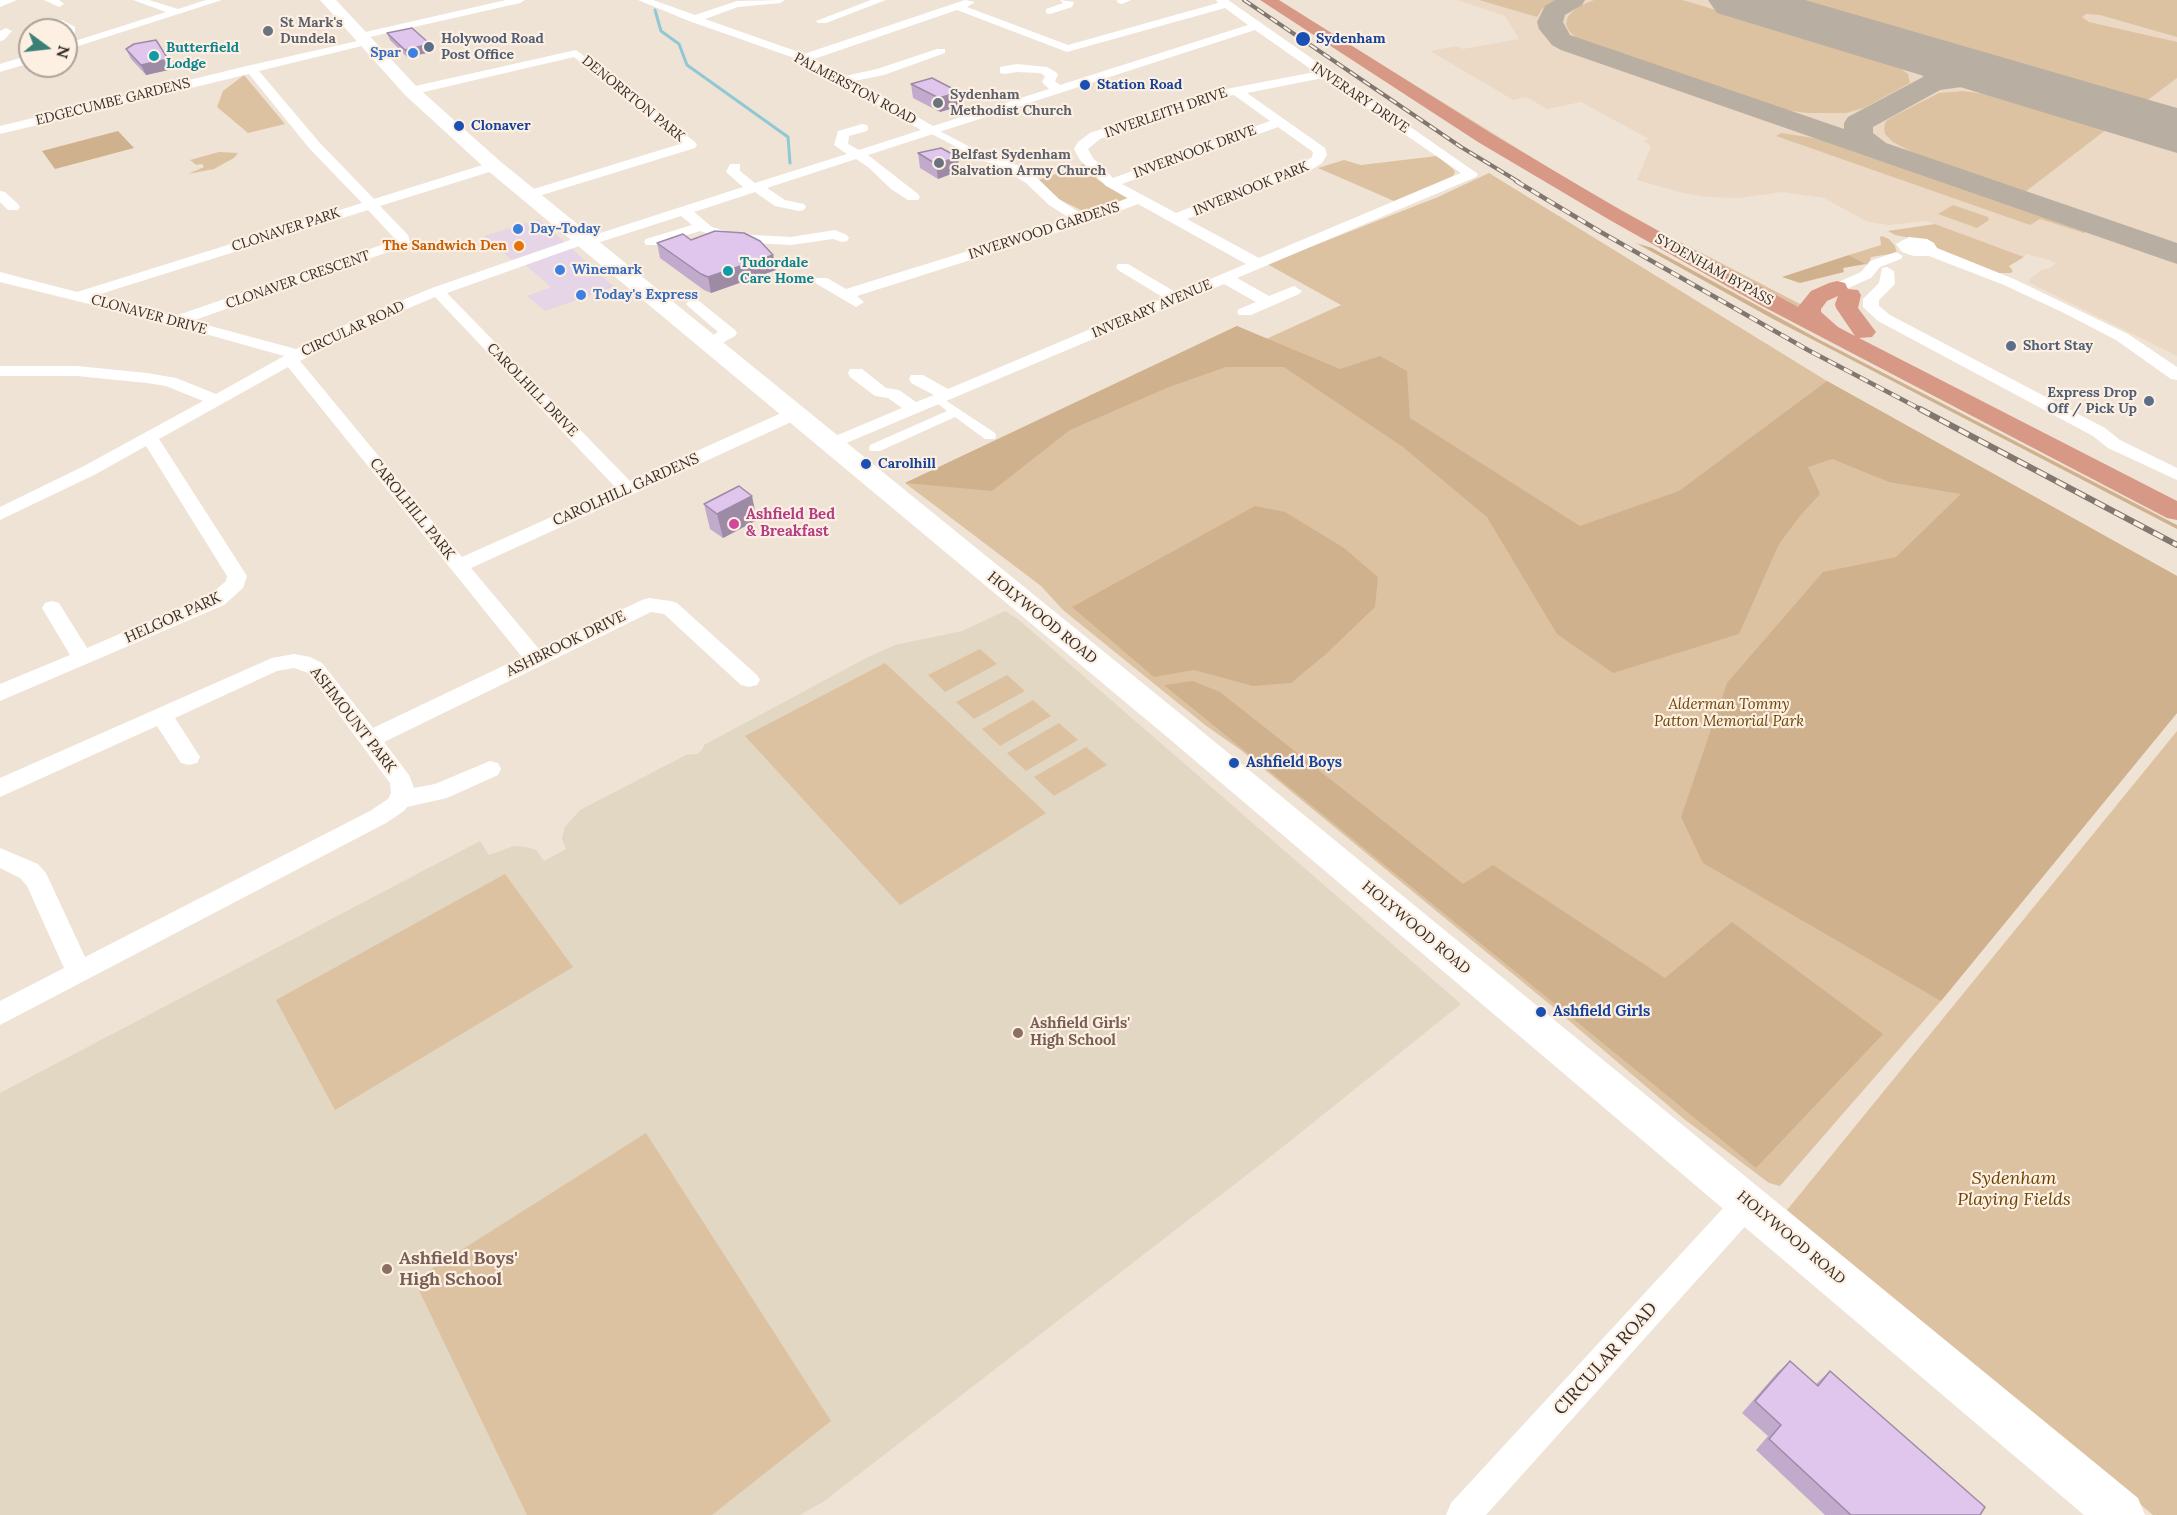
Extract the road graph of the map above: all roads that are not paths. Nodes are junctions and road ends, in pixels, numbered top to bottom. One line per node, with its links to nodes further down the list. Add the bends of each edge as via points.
1 (12, 0): 14 (street)
2 (138, 0): 18 (street)
3 (217, 0): 18 (street)
4 (520, 0): 23 (street)
5 (646, 0): 19 (street, PALMERSTON ROAD)
6 (780, 0): 19 (street, via 737,4)
7 (881, 0): 15 (street)
8 (975, 0): 16 (street)
9 (1065, 0): 17 (street, via 1069,4)
10 (1268, 0): 80 (highway, SYDENHAM BYPASS, via 1582,197)
11 (1286, 0): 67 (highway, SYDENHAM BYPASS, via 1631,212)
12 (333, 1): 23 (main road, HOLYWOOD ROAD)
13 (1223, 2): 16 (street, via 1067,49); 22 (street, INVERARY DRIVE)
14 (0, 4)
15 (868, 4): 20 (street); 21 (street)
16 (956, 6): 21 (street)
17 (1050, 11)
18 (177, 12): 24 (street)
19 (693, 19): 26 (street, PALMERSTON ROAD)
20 (822, 21)
21 (914, 21): 26 (street)
22 (1257, 26): 31 (street, INVERARY DRIVE); 33 (street)
23 (363, 39): 30 (street, EDGECUMBE GARDENS); 35 (main road, HOLYWOOD ROAD)
24 (78, 43)
25 (941, 51): 32 (street)
26 (804, 58): 32 (street, PALMERSTON ROAD)
27 (18, 62): 29 (street)
28 (1012, 67): 33 (street, via 1047,72 1052,75 1049,84)
29 (0, 68)
30 (251, 69): 38 (street, EDGECUMBE GARDENS); 51 (street)
31 (1324, 74): 34 (street, INVERLEITH DRIVE); 44 (street, INVERARY DRIVE)
32 (844, 80): 39 (street, PALMERSTON ROAD)
33 (1057, 89): 39 (street)
34 (1235, 90): 36 (street, INVERNOOK PARK); 45 (street, INVERLEITH DRIVE, via 1089,140 1081,149)
35 (411, 91): 42 (main road, HOLYWOOD ROAD); 49 (street, DENORRTON PARK, via 576,53 690,145)
36 (1279, 122): 45 (street, INVERNOOK DRIVE); 55 (street, INVERNOOK PARK, via 1317,147 1317,160)
37 (862, 128): 40 (street, via 843,134 841,145)
38 (0, 130)
39 (931, 130): 40 (street); 41 (street, via 986,159)
40 (856, 154): 46 (street); 47 (street, via 888,179)
41 (1005, 164): 56 (street)
42 (494, 166): 49 (main road, HOLYWOOD ROAD); 51 (street, CLONAVER PARK)
43 (735, 167): 46 (street, via 733,172)
44 (1471, 174): 62 (street, INVERARY AVENUE)
45 (1111, 183): 50 (street, INVERLEITH DRIVE)
46 (755, 187): 53 (street, via 780,203); 54 (street)
47 (913, 192)
48 (0, 195): 52 (street)
49 (529, 195): 59 (main road, HOLYWOOD ROAD)
50 (1138, 199): 55 (street, INVERLEITH DRIVE); 56 (street, INVERWOOD GARDENS)
51 (369, 204): 73 (street, CLONAVER PARK); 79 (street, CLONAVER CRESCENT, via 404,238 403,242)
52 (13, 207)
53 (799, 207)
54 (683, 210): 57 (street); 59 (street)
55 (1177, 218): 62 (street, INVERLEITH DRIVE)
56 (1082, 220): 72 (street, INVERWOOD GARDENS, via 955,265)
57 (702, 226): 58 (street, via 718,235 755,240 791,241 835,234); 60 (street)
58 (842, 238)
59 (585, 241): 69 (street, CIRCULAR ROAD); 82 (main road, HOLYWOOD ROAD)
60 (651, 242)
61 (1919, 251): 64 (street); 71 (street, via 1875,264 1866,275); 86 (street, via 2009,282 2109,330)
62 (1258, 264): 66 (street, INVERARY AVENUE)
63 (1123, 267): 74 (street)
64 (1887, 271): 71 (street); 97 (street, via 1887,284 1871,299 1871,307 1884,318)
65 (0, 277): 73 (street, CLONAVER DRIVE)
66 (1225, 278): 74 (street, INVERARY AVENUE); 75 (street)
67 (1761, 278): 71 (highway, SYDENHAM BYPASS); 71 (highway)
68 (822, 281): 72 (street)
69 (437, 291): 83 (street, CIRCULAR ROAD); 98 (street, CAROLHILL DRIVE)
70 (1294, 291): 75 (street)
71 (1817, 292): 80 (highway, via 1810,314); 81 (highway, SYDENHAM BYPASS); 81 (highway, via 1846,304)
72 (844, 295): 77 (street)
73 (78, 296): 79 (street, CLONAVER DRIVE)
74 (1177, 298): 88 (street, INVERARY AVENUE)
75 (1269, 302): 78 (street)
76 (694, 304): 82 (street, via 729,333)
77 (860, 305)
78 (1245, 312)
79 (176, 321): 83 (street, CLONAVER DRIVE)
80 (1829, 331): 101 (highway, SYDENHAM BYPASS)
81 (1864, 332): 100 (highway, SYDENHAM BYPASS)
82 (709, 344): 92 (main road, HOLYWOOD ROAD)
83 (294, 357): 89 (street, CIRCULAR ROAD); 103 (street, CAROLHILL PARK)
84 (0, 371): 89 (street, via 77,371 147,378 170,382)
85 (856, 373): 90 (street)
86 (2177, 375)
87 (917, 379): 88 (street)
88 (943, 398): 90 (street, INVERARY AVENUE); 91 (street)
89 (217, 400): 94 (street, CIRCULAR ROAD)
90 (915, 410): 95 (street, INVERARY AVENUE)
91 (956, 412): 93 (street); 96 (street)
92 (794, 414): 95 (main road, HOLYWOOD ROAD); 98 (street, CAROLHILL GARDENS)
93 (990, 436)
94 (142, 442): 99 (street, via 101,447); 102 (street, CIRCULAR ROAD); 105 (street, HELGOR PARK, via 237,576 236,583 217,600)
95 (832, 444): 118 (main road, HOLYWOOD ROAD)
96 (875, 448)
97 (2177, 475)
98 (627, 489): 103 (street, CAROLHILL GARDENS)
99 (0, 497)
100 (2177, 498)
101 (2177, 512)
102 (0, 514)
103 (459, 566): 106 (street, CAROLHILL PARK)
104 (52, 608): 105 (street)
105 (83, 658): 108 (street)
106 (535, 659): 107 (street, ASHBROOK DRIVE, via 640,607 658,605 675,612); 110 (street, ASHBROOK DRIVE)
107 (749, 680)
108 (0, 693)
109 (161, 714): 110 (street, ASHMOUNT PARK, via 272,665 303,662 315,668); 111 (street); 113 (street, ASHMOUNT PARK)
110 (368, 740): 114 (street, ASHMOUNT PARK, via 401,781)
111 (189, 757)
112 (490, 769): 114 (street, via 439,792)
113 (0, 788)
114 (401, 799): 116 (street, via 378,817)
115 (0, 857): 116 (street, via 29,871 37,880)
116 (79, 972): 117 (street)
117 (0, 1014)
118 (1748, 1202): 119 (street, CIRCULAR ROAD); 120 (main road, HOLYWOOD ROAD)
119 (1463, 1515)
120 (2121, 1515)

